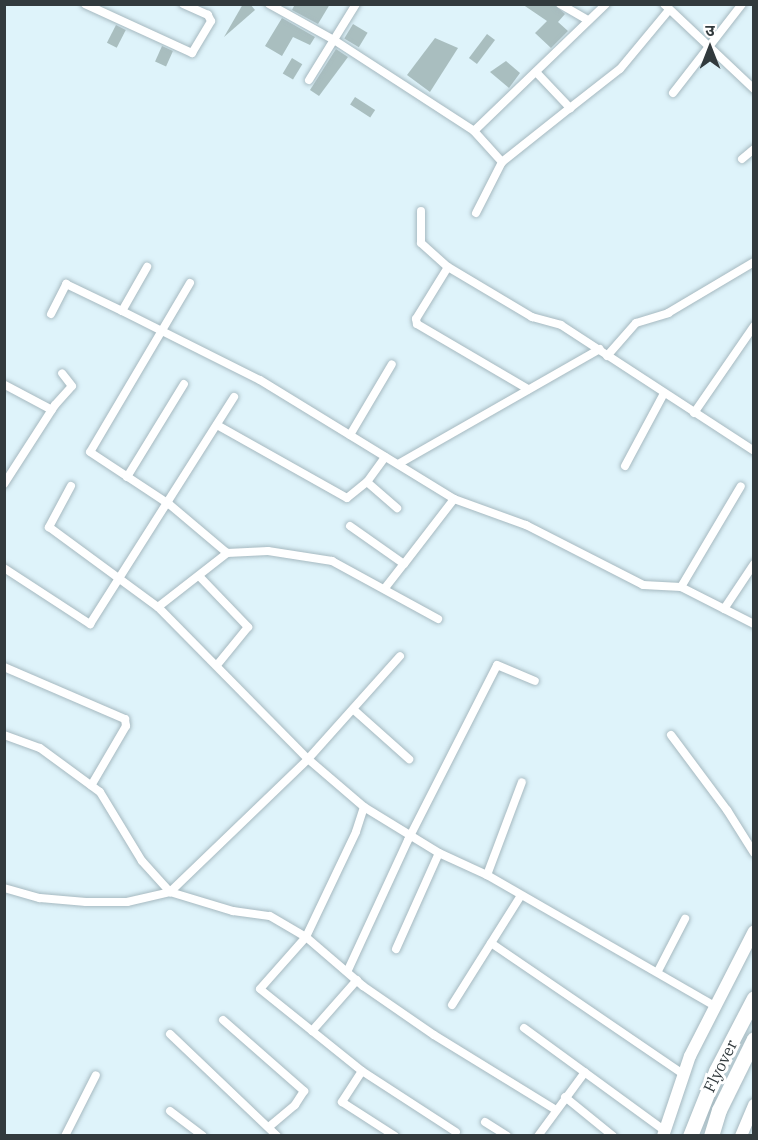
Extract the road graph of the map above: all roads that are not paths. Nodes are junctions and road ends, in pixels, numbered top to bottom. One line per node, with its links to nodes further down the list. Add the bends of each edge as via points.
1 (85, 4): 2 (street, via 192,53 211,21 208,15)
2 (183, 4)
3 (269, 4): 8 (street)
4 (356, 4): 11 (street)
5 (560, 4): 10 (street)
6 (606, 4): 10 (street)
7 (742, 4): 12 (street)
8 (282, 7): 11 (street)
9 (667, 7): 12 (street); 17 (street, via 620,69)
10 (588, 20): 13 (street)
11 (334, 40): 14 (street); 18 (street)
12 (711, 49): 15 (street); 16 (street)
13 (536, 72): 17 (street); 18 (street)
14 (309, 80)
15 (753, 89)
16 (673, 93)
17 (570, 108): 21 (street)
18 (474, 131): 21 (street)
19 (753, 149): 20 (street)
20 (742, 159)
21 (502, 162): 23 (street)
22 (421, 211): 26 (street, via 421,243)
23 (476, 213)
24 (753, 262): 33 (street, via 668,313 636,323)
25 (147, 267): 28 (street)
26 (448, 267): 32 (street, via 532,317 561,325); 38 (street, via 416,319 417,324)
27 (190, 283): 31 (street)
28 (122, 311): 29 (street, via 66,284); 31 (street)
29 (51, 314)
30 (753, 326): 42 (street)
31 (162, 330): 44 (street, via 260,380); 49 (street, via 90,453)
32 (599, 349): 33 (street); 38 (street)
33 (607, 356): 39 (street)
34 (392, 364): 44 (street)
35 (62, 373): 41 (street, via 72,386)
36 (184, 384): 49 (street)
37 (5, 385): 41 (street)
38 (528, 389): 47 (street)
39 (663, 395): 42 (street); 48 (street)
40 (234, 397): 43 (street)
41 (52, 410): 51 (street)
42 (694, 413): 45 (street)
43 (217, 425): 50 (street, via 347,498); 55 (street)
44 (350, 435): 46 (street)
45 (753, 451)
46 (385, 457): 47 (street); 50 (street)
47 (400, 463): 54 (street)
48 (625, 466)
49 (127, 477): 55 (street)
50 (367, 482): 56 (street)
51 (4, 483)
52 (71, 486): 62 (street, via 48,527)
53 (741, 486): 64 (street)
54 (454, 499): 59 (street); 64 (street, via 526,525 643,585)
55 (169, 504): 58 (street); 62 (street)
56 (397, 507)
57 (350, 526): 59 (street)
58 (227, 553): 63 (street); 65 (street, via 268,551 332,561)
59 (404, 564): 65 (street)
60 (753, 564): 67 (street)
61 (4, 568): 62 (street, via 90,624)
62 (120, 576): 66 (street)
63 (199, 576): 66 (street); 71 (street, via 248,627)
64 (681, 587): 67 (street)
65 (385, 588): 68 (street)
66 (158, 607): 71 (street)
67 (724, 609): 69 (street)
68 (438, 619)
69 (753, 624)
70 (400, 656): 74 (street)
71 (217, 665): 77 (street)
72 (4, 667): 80 (street, via 125,719 126,726)
73 (535, 681): 82 (street, via 497,665)
74 (354, 710): 77 (street); 78 (street)
75 (4, 735): 80 (street, via 40,748)
76 (670, 735): 84 (street, via 727,810)
77 (308, 759): 81 (street); 87 (street)
78 (409, 759)
79 (522, 782): 85 (street)
80 (91, 786): 87 (street, via 100,792 142,861)
81 (364, 807): 82 (street); 91 (street)
82 (410, 835): 83 (street); 94 (street)
83 (439, 853): 85 (street); 93 (street)
84 (753, 854)
85 (487, 875): 88 (street)
86 (4, 888): 87 (street, via 40,898 86,902 127,902)
87 (170, 892): 91 (street, via 233,911 270,916)
88 (520, 897): 92 (street); 95 (street)
89 (685, 919): 95 (street)
90 (753, 931): 99 (street)
91 (306, 937): 94 (street); 102 (street, via 260,989)
92 (491, 943): 98 (street); 107 (street)
93 (396, 949)
94 (348, 970): 96 (street)
95 (658, 971): 99 (street)
96 (357, 980): 102 (street); 111 (street, via 434,1035)
97 (753, 998): 124 (highway, Flyover, via 716,1071)
98 (452, 1005)
99 (715, 1006): 107 (street)
100 (223, 1020): 114 (street, via 304,1091 295,1105)
101 (524, 1028): 106 (street)
102 (312, 1031): 105 (street)
103 (170, 1034): 114 (street)
104 (753, 1039): 125 (highway, Flyover)
105 (362, 1071): 115 (street); 121 (street, via 342,1102)
106 (585, 1072): 109 (street); 116 (street)
107 (683, 1074): 116 (street)
108 (96, 1075): 118 (street)
109 (566, 1097): 111 (street); 123 (street)
110 (753, 1105): 126 (street)
111 (556, 1110): 117 (street)
112 (171, 1111): 119 (street)
113 (485, 1122): 122 (street)
114 (269, 1127): 120 (street)
115 (456, 1132)
116 (664, 1133)
117 (542, 1134)
118 (65, 1136)
119 (203, 1136)
120 (277, 1136)
121 (395, 1136)
122 (507, 1136)
123 (613, 1136)
124 (690, 1136)
125 (711, 1136)
126 (741, 1136)

